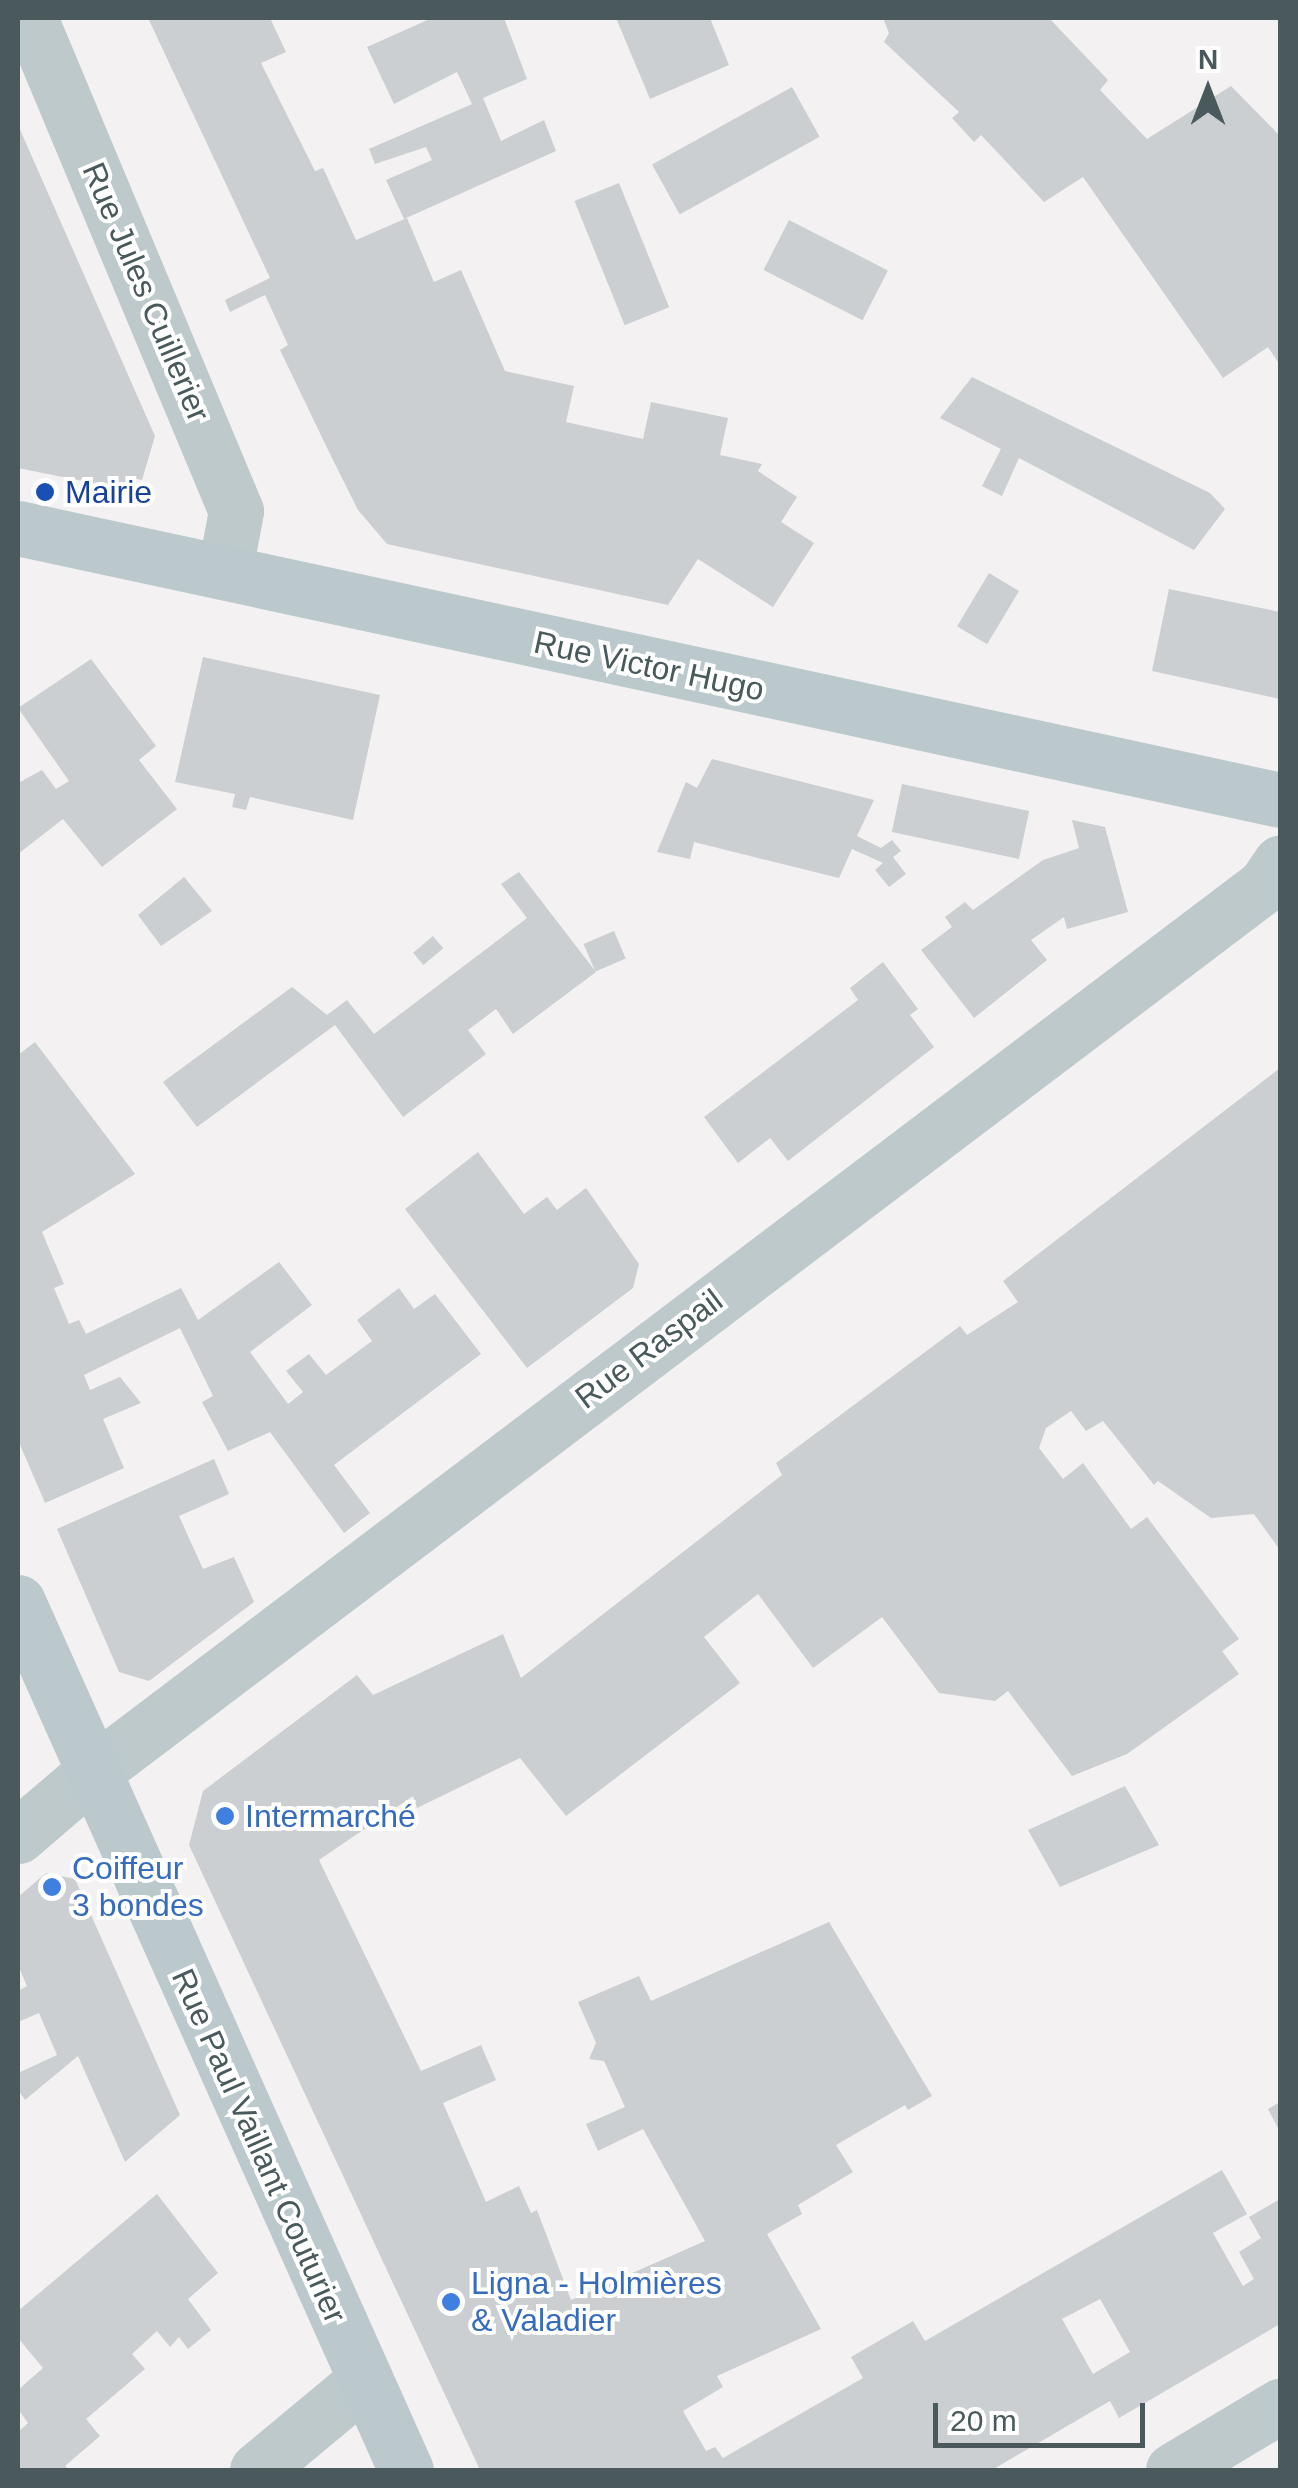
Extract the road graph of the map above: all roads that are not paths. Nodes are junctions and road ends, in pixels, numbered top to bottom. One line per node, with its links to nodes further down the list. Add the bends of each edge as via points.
1 (30, 18): 3 (street, Rue Jules Cuillerier, via 236,511)
2 (18, 528): 3 (street, Rue Victor Hugo)
3 (224, 570): 4 (street, Rue Victor Hugo)
4 (1280, 800)
5 (1280, 863): 7 (street, Rue Raspail, via 1264,885)
6 (18, 1602): 7 (street, Rue Paul Vaillant Couturier)
7 (93, 1772): 8 (street, Rue Raspail); 9 (street, Rue Paul Vaillant Couturier)
8 (18, 1836)
9 (364, 2381): 11 (street); 12 (street, Rue Paul Vaillant Couturier)
10 (1280, 2406): 13 (street)
11 (257, 2470)
12 (406, 2470)
13 (1173, 2470)

